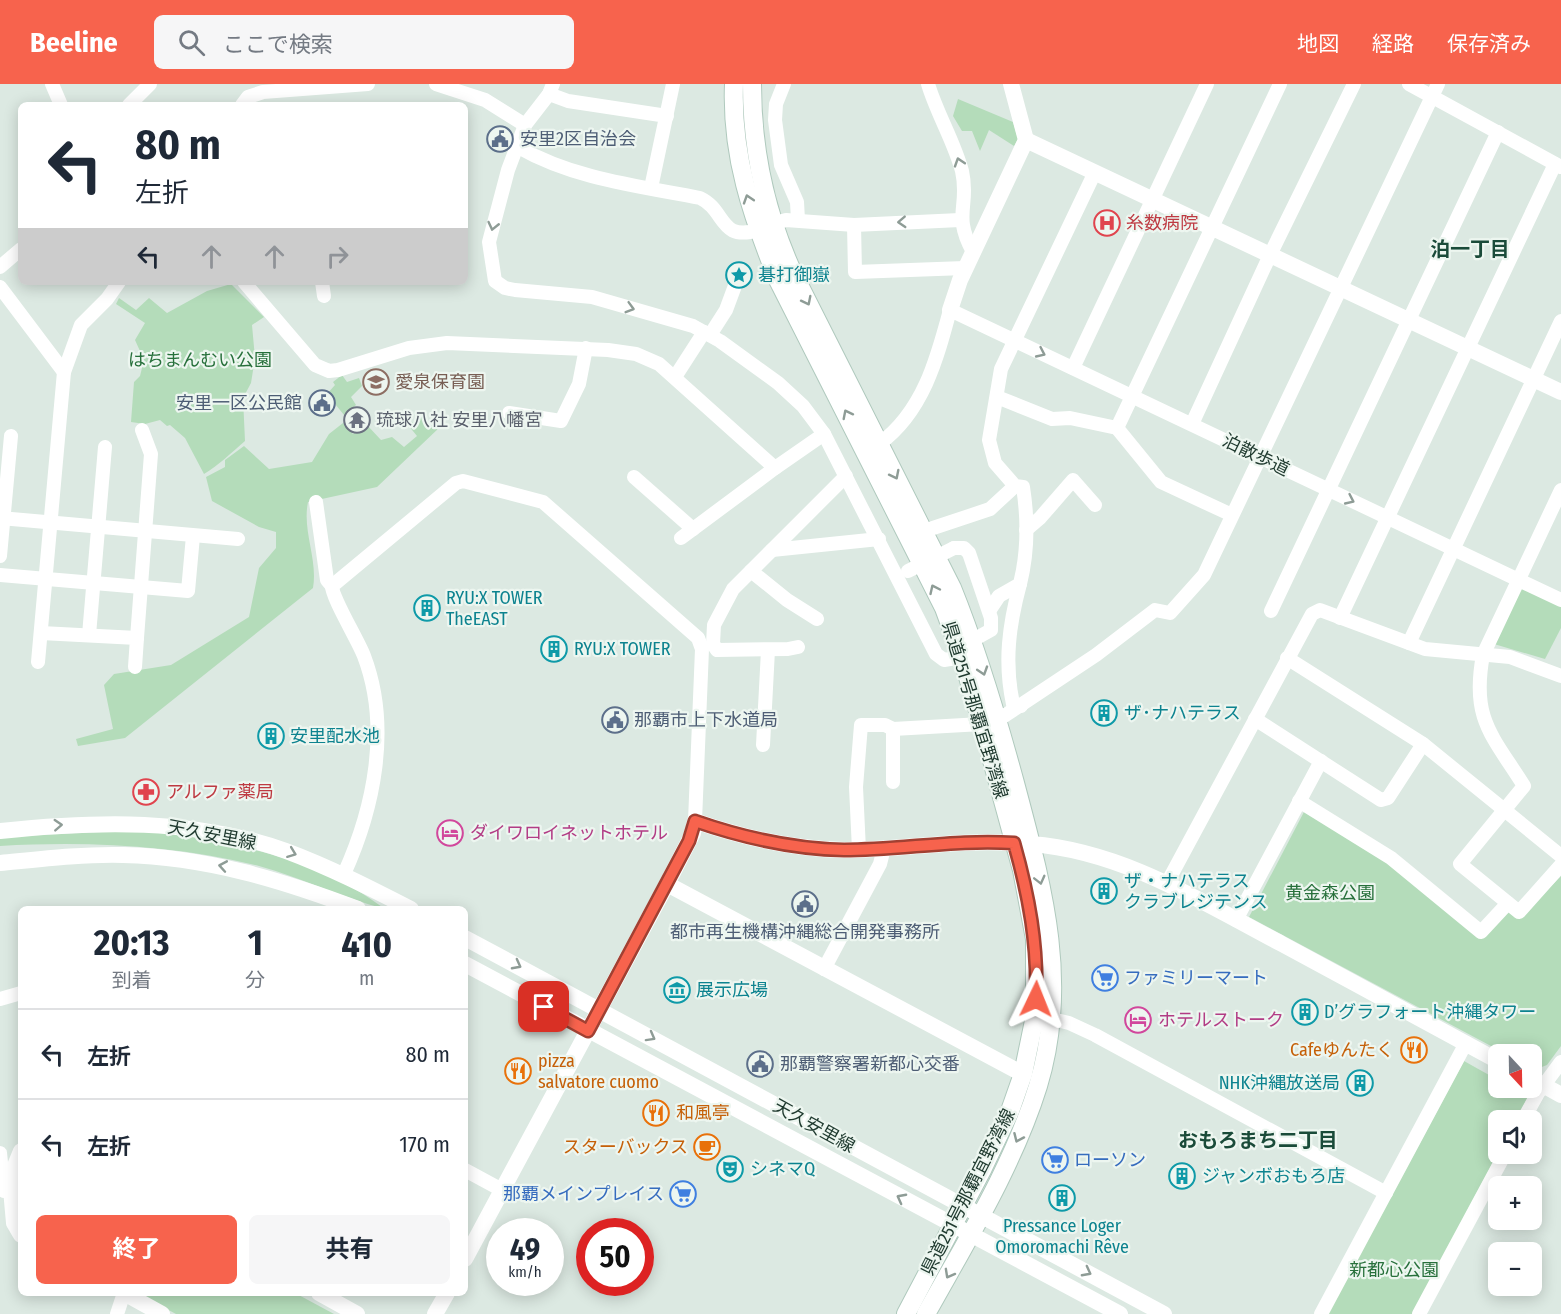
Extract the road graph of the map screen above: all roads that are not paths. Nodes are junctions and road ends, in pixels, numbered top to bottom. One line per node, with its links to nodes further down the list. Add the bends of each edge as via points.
1 (52, 84): 18 (street)
2 (150, 84): 19 (street)
3 (368, 84): 16 (street)
4 (436, 84): 23 (street, via 485,100)
5 (673, 84): 22 (street)
6 (734, 84): 35 (main road, 県道251号那覇宜野湾線, one-way to 6, via 739,165)
7 (752, 84): 35 (main road, 県道251号那覇宜野湾線)
8 (784, 84): 31 (street, via 775,120 781,165 797,202)
9 (928, 84): 32 (street, one-way to 9, via 962,173)
10 (1011, 84): 25 (street)
11 (1207, 84): 30 (street)
12 (1280, 84): 34 (street)
13 (1354, 84): 38 (street)
14 (1409, 84): 17 (street)
15 (551, 89): 22 (street, via 568,101); 23 (street)
16 (284, 90): 20 (street, via 254,94); 21 (street)
17 (1435, 90): 24 (street); 45 (street)
18 (60, 102)
19 (132, 102)
20 (245, 102)
21 (284, 102)
22 (667, 116): 29 (street)
23 (525, 125): 26 (street)
24 (1498, 132): 27 (street); 47 (street)
25 (1026, 140): 28 (street); 37 (street)
26 (519, 147): 29 (street, via 543,160 613,183); 49 (street, one-way to 49, via 508,170 489,242 491,270 499,286 592,297)
27 (1558, 166): 52 (street)
28 (1095, 172): 30 (street); 50 (street)
29 (651, 189): 35 (street, via 709,202 734,232)
30 (1153, 199): 34 (street); 53 (street)
31 (798, 220): 33 (street); 35 (street)
32 (960, 220): 33 (street, one-way to 33); 37 (street)
33 (854, 225): 40 (street, via 855,272)
34 (1212, 226): 38 (street); 59 (street)
35 (765, 227): 66 (main road, 県道251号那覇宜野湾線, one-way to 66, via 793,273); 115 (main road, 県道251号那覇宜野湾線, one-way to 35, via 920,558 778,280)
36 (18, 252): 39 (street)
37 (973, 252): 40 (street)
38 (1270, 255): 45 (street); 61 (street)
39 (0, 267)
40 (965, 268): 46 (street)
41 (736, 283): 49 (street, via 726,310)
42 (117, 285): 54 (street, via 81,325)
43 (247, 285): 51 (street, via 315,366 329,371 409,348 447,343)
44 (0, 288): 54 (street)
45 (1340, 288): 47 (street); 68 (street)
46 (950, 310): 50 (street, 泊散歩道); 66 (street, via 927,386 889,437)
47 (1408, 320): 52 (street); 73 (street)
48 (1561, 321): 56 (street)
49 (707, 333): 55 (street); 64 (street, via 778,383 803,406)
50 (1014, 340): 53 (street, 泊散歩道, one-way to 53); 58 (street, via 1001,369)
51 (585, 348): 55 (street, via 636,354 659,364); 60 (street, via 579,384 561,421)
52 (1467, 348): 56 (street); 78 (street)
53 (1073, 368): 59 (street, 泊散歩道)
54 (64, 372): 80 (street)
55 (675, 377): 69 (street)
56 (1533, 379): 57 (street); 90 (street)
57 (1561, 392)
58 (998, 397): 62 (street, via 1052,419 1070,418); 72 (street, via 990,424 992,454)
59 (1132, 398): 61 (street, 泊散歩道); 62 (street)
60 (509, 413)
61 (1192, 424): 68 (street, 泊散歩道)
62 (1117, 428): 77 (street, via 1161,482)
63 (141, 430): 84 (street, via 151,454)
64 (824, 434): 69 (street); 70 (street)
65 (11, 436): 79 (street)
66 (879, 444): 85 (main road, 県道251号那覇宜野湾線, one-way to 85)
67 (105, 447): 81 (street)
68 (1260, 457): 73 (street, 泊散歩道); 77 (street)
69 (775, 468): 82 (street)
70 (846, 476): 89 (street); 91 (street)
71 (634, 477): 82 (street)
72 (1015, 486): 83 (street, via 1023,487); 85 (street, via 990,508)
73 (1328, 490): 78 (street, 泊散歩道, one-way to 78); 104 (street)
74 (1561, 490): 97 (street)
75 (316, 502): 100 (street, via 327,580)
76 (1095, 505): 83 (street, via 1073,480)
77 (1233, 515): 120 (street, via 1204,575 1170,613 1155,610)
78 (1387, 517): 90 (street, 泊散歩道); 105 (street)
79 (2, 518): 80 (street); 92 (street)
80 (51, 523): 81 (street); 96 (street)
81 (98, 527): 84 (street); 98 (street)
82 (693, 529): 87 (street)
83 (1026, 530): 99 (street)
84 (145, 531): 86 (street); 101 (street)
85 (924, 531): 110 (main road, 県道251号那覇宜野湾線)
86 (193, 536): 88 (street); 101 (street, via 188,591)
87 (681, 538)
88 (238, 539)
89 (879, 539): 91 (street); 94 (street)
90 (1452, 548): 97 (street, 泊散歩道); 111 (street)
91 (772, 550): 93 (street)
92 (0, 556)
93 (751, 571): 106 (street); 113 (street, via 733,589 714,625 713,646 724,651)
94 (903, 573): 103 (street, bridge, via 954,548 964,548); 115 (street, via 939,658)
95 (0, 575): 96 (street)
96 (46, 579): 98 (street); 107 (street)
97 (1518, 579): 102 (street, 泊散歩道); 114 (street)
98 (93, 583): 101 (street); 108 (street)
99 (1020, 584): 103 (street, via 999,596); 120 (street, via 1008,627 1008,662 1013,704)
100 (332, 586): 130 (street, via 456,483 471,482 543,502 698,638 702,649); 138 (street, via 365,659 376,723 373,785)
101 (141, 587): 109 (street)
102 (1561, 600)
103 (989, 611): 110 (street, via 991,630)
104 (1271, 611)
105 (1340, 618): 111 (street); 116 (street, via 1320,610 1312,614)
106 (817, 619)
107 (41, 633): 108 (street); 117 (street)
108 (89, 636): 109 (street)
109 (137, 638): 118 (street)
110 (973, 640): 122 (main road, 県道251号那覇宜野湾線, one-way to 122)
111 (1409, 643): 114 (street, via 1425,649)
112 (798, 647): 113 (street)
113 (768, 650): 124 (street)
114 (1483, 655): 119 (street, via 1510,657); 129 (street, via 1480,710 1490,735 1524,786)
115 (962, 657): 122 (main road, 県道251号那覇宜野湾線)
116 (1287, 658): 121 (street); 125 (street)
117 (38, 662)
118 (135, 667)
119 (1561, 676)
120 (1021, 706): 122 (street)
121 (1255, 719): 126 (street); 139 (street)
122 (990, 722): 123 (street); 132 (main road, 県道251号那覇宜野湾線)
123 (893, 729): 127 (street); 134 (street, via 861,725 856,787)
124 (763, 744)
125 (1423, 744): 126 (street, via 1388,798 1381,800); 129 (street)
126 (1321, 761): 128 (street)
127 (893, 782)
128 (1299, 801): 141 (street, via 1392,858 1481,932); 144 (street)
129 (1505, 810): 135 (street); 141 (street, via 1460,864)
130 (695, 821): 134 (street, via 731,834 787,846); 140 (street, via 693,833)
131 (0, 831): 138 (street, 天久安里線, one-way to 138, via 94,823 158,824 217,833 284,850)
132 (1023, 843): 133 (street, via 982,841); 139 (street, via 1106,858); 151 (main road, 県道251号那覇宜野湾線, one-way to 151, via 1051,935); 156 (main road, 県道251号那覇宜野湾線, via 1037,966 1035,1016)
133 (884, 848): 134 (street); 147 (street, via 880,864)
134 (859, 850)
135 (1561, 856)
136 (0, 863): 142 (street, 天久安里線, one-way to 136, via 268,876 159,857 92,855)
137 (1561, 865): 141 (street, via 1519,912)
138 (344, 874): 143 (street, 天久安里線)
139 (1167, 883): 144 (street)
140 (667, 884): 147 (street); 150 (street)
141 (1508, 903)
142 (328, 904)
143 (405, 906)
144 (1236, 920): 153 (street)
145 (468, 940): 150 (street, 天久安里線, one-way to 150)
146 (468, 966): 152 (street, 天久安里線)
147 (824, 969): 156 (street)
148 (18, 994): 149 (street)
149 (2, 1000)
150 (599, 1009): 152 (street); 166 (street, 天久安里線, one-way to 166)
151 (1052, 1019): 165 (street, via 1095,1035); 166 (main road, 県道251号那覇宜野湾線, one-way to 166, via 1032,1102 1011,1155)
152 (588, 1031): 164 (street); 167 (street, 天久安里線, one-way to 152)
153 (1466, 1043): 154 (street); 165 (street)
154 (1488, 1055)
155 (1561, 1062): 157 (street)
156 (1023, 1074): 166 (main road, 県道251号那覇宜野湾線)
157 (1542, 1079)
158 (1542, 1084): 159 (street)
159 (1561, 1095)
160 (0, 1153): 170 (street, via 8,1226)
161 (18, 1158): 168 (street, via 10,1178)
162 (1500, 1164): 185 (street)
163 (468, 1172): 164 (street)
164 (502, 1190): 171 (street)
165 (1386, 1193): 184 (street)
166 (972, 1210): 167 (main road, 県道251号那覇宜野湾線); 169 (main road, 県道251号那覇宜野湾線); 183 (street, 天久安里線, one-way to 183)
167 (953, 1225): 169 (street, 天久安里線); 180 (main road, 県道251号那覇宜野湾線)
168 (18, 1230)
169 (970, 1233): 181 (main road, 県道251号那覇宜野湾線, one-way to 181); 182 (street, 天久安里線)
170 (18, 1240)
171 (468, 1253)
172 (123, 1296): 176 (street)
173 (129, 1296): 177 (street)
174 (324, 1296): 178 (street)
175 (445, 1296): 179 (street)
176 (117, 1314)
177 (162, 1314)
178 (357, 1314)
179 (435, 1314)
180 (906, 1314)
181 (926, 1314)
182 (1120, 1314)
183 (1164, 1314)
184 (1321, 1314)
185 (1419, 1314)

